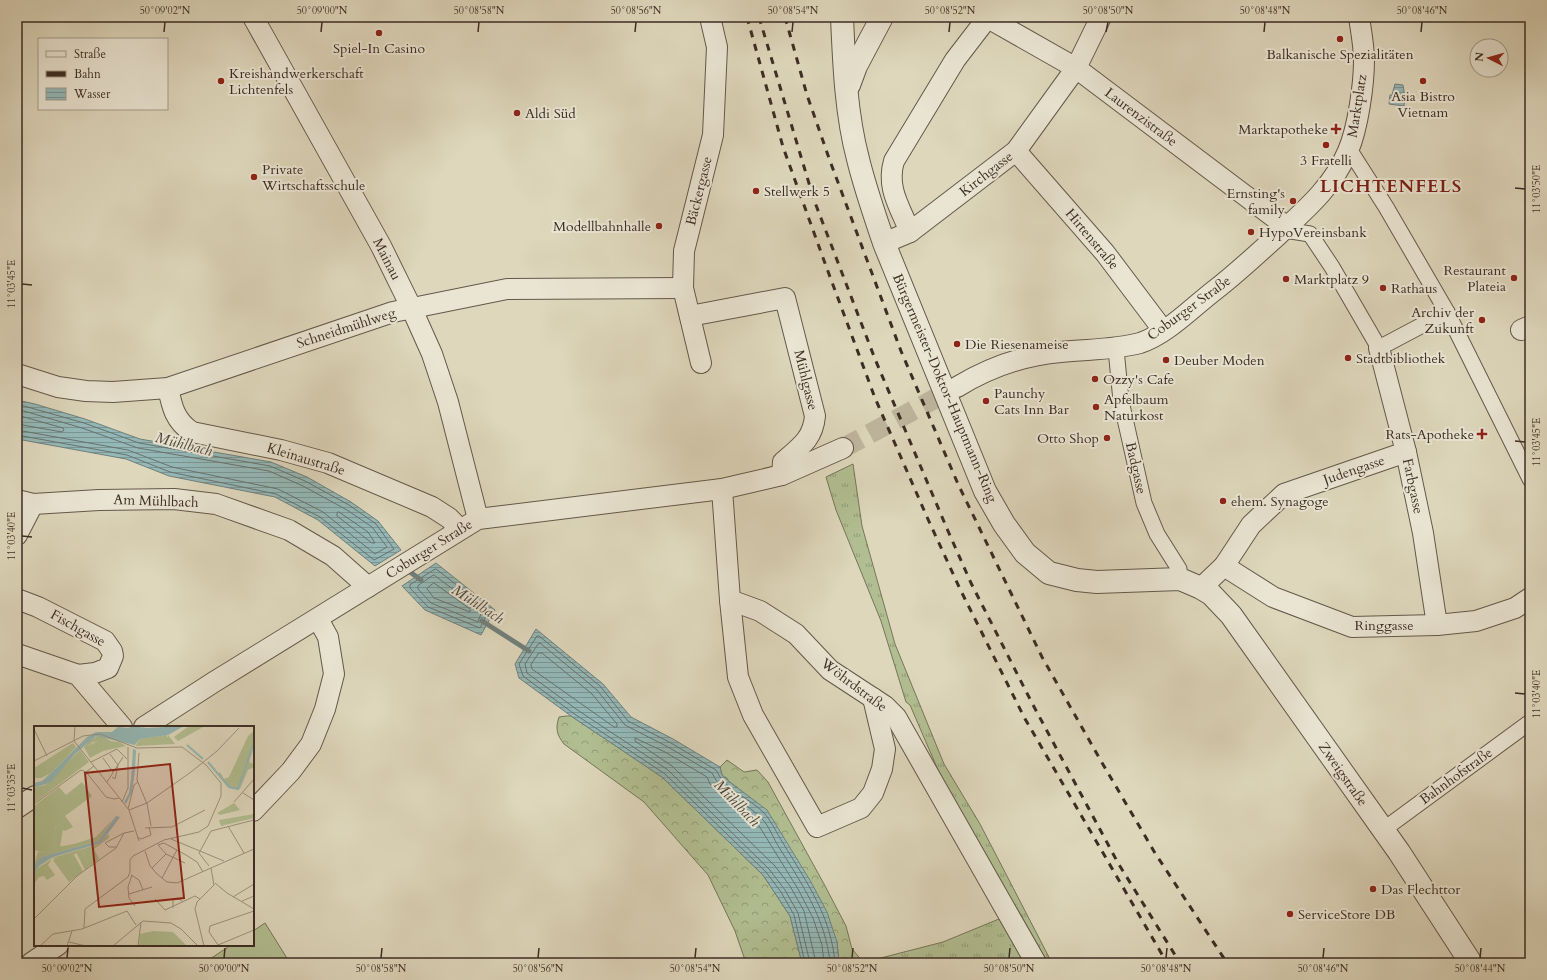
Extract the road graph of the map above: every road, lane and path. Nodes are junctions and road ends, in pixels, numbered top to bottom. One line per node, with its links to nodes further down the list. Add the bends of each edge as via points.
1 (253, 17): 16 (street, Mainau, via 381,246)
2 (710, 17): 15 (street, Bäckergasse, via 717,47 714,135 684,251)
3 (842, 17): 9 (street, Bürgermeister-Doktor-Hauptmann-Ring)
4 (882, 17): 9 (street, via 856,66)
5 (988, 17): 8 (street, Laurenzistraße); 13 (street, via 956,60 894,161 890,173 891,185)
6 (1101, 17): 8 (street, Kirchgasse)
7 (1359, 17): 10 (street, Marktplatz, via 1364,60 1357,117)
8 (1076, 68): 11 (street, Kirchgasse); 12 (street, Laurenzistraße)
9 (847, 90): 14 (street, Bürgermeister-Doktor-Hauptmann-Ring, via 858,159)
10 (1349, 150): 12 (street, Coburger Straße, via 1323,193); 17 (street, Marktplatz, via 1386,207)
11 (1016, 151): 13 (street, Kirchgasse); 19 (street, Hirtenstraße, via 1105,253)
12 (1287, 227): 19 (street, Coburger Straße, via 1235,275); 20 (street, via 1291,231 1310,234)
13 (910, 232): 14 (street, Kirchgasse)
14 (884, 243): 36 (street, Bürgermeister-Doktor-Hauptmann-Ring, via 985,491 1025,553 1049,573 1077,580 1130,582)
15 (683, 288): 16 (street, Schneidmühlweg, via 507,289); 18 (street, Bäckergasse)
16 (411, 308): 25 (street, Schneidmühlweg); 32 (street, Mainau, via 432,354 448,402)
17 (1447, 312): 20 (street); 29 (street, Marktplatz)
18 (690, 316): 22 (street, Bäckergasse); 28 (street, Mühlgasse, via 785,298 815,416 814,428 805,443 783,462)
19 (1163, 330): 21 (street, Coburger Straße, via 1142,342)
20 (1379, 348): 27 (street, Farbgasse)
21 (1116, 349): 24 (street, Coburger Straße, via 1036,356 971,378); 36 (street, Badgasse, via 1122,401 1144,503 1157,534 1179,569)
22 (701, 363)
23 (17, 374): 25 (street, Schneidmühlweg, via 58,387 86,392)
24 (957, 387)
25 (168, 388): 33 (street, Kleinaustraße, via 176,418 183,427 192,432 281,450 328,463 432,507)
26 (843, 448): 28 (street, Coburger Straße)
27 (1406, 452): 35 (street, Judengasse, via 1284,494 1252,525); 44 (street, Farbgasse, via 1423,533)
28 (782, 474): 30 (street, Coburger Straße)
29 (1530, 478)
30 (722, 489): 32 (street, Coburger Straße); 41 (street)
31 (25, 502): 34 (street); 37 (street, Am Mühlbach, via 174,499 216,504 289,530)
32 (478, 519): 33 (street, Coburger Straße)
33 (460, 529): 37 (street, Coburger Straße)
34 (17, 535)
35 (1224, 566): 38 (street, Judengasse); 44 (street, Ringgasse, via 1273,597 1352,626)
36 (1180, 579): 38 (street, Bürgermeister-Doktor-Hauptmann-Ring)
37 (373, 584): 43 (street, Coburger Straße)
38 (1201, 588): 42 (street, Bürgermeister-Doktor-Hauptmann-Ring, via 1211,594)
39 (1530, 598): 44 (street, Ringgasse, via 1514,608 1476,621)
40 (17, 599): 46 (street, Fischgasse, via 38,607 110,645 113,656 108,668)
41 (730, 600): 47 (street, Wöhrdstraße, via 760,611 796,634 830,670); 47 (street, via 738,677 753,715 817,827 861,808 873,793 882,769 885,749)
42 (1231, 615): 54 (street, Zweigstraße)
43 (318, 619): 50 (street, Coburger Straße); 53 (street, via 328,638 334,674 325,709 311,744 291,771)
44 (1437, 625)
45 (17, 655): 46 (street, Fischgasse)
46 (78, 675): 49 (street)
47 (873, 698): 57 (street, Wöhrdstraße, via 896,717)
48 (1530, 722): 54 (street, Bahnhofstraße)
49 (121, 726)
50 (146, 726)
51 (34, 797): 52 (street)
52 (17, 808)
53 (254, 810)
54 (1383, 830): 58 (street, Zweigstraße)
55 (56, 946): 56 (street)
56 (30, 963)
57 (1036, 963)
58 (1471, 963)

